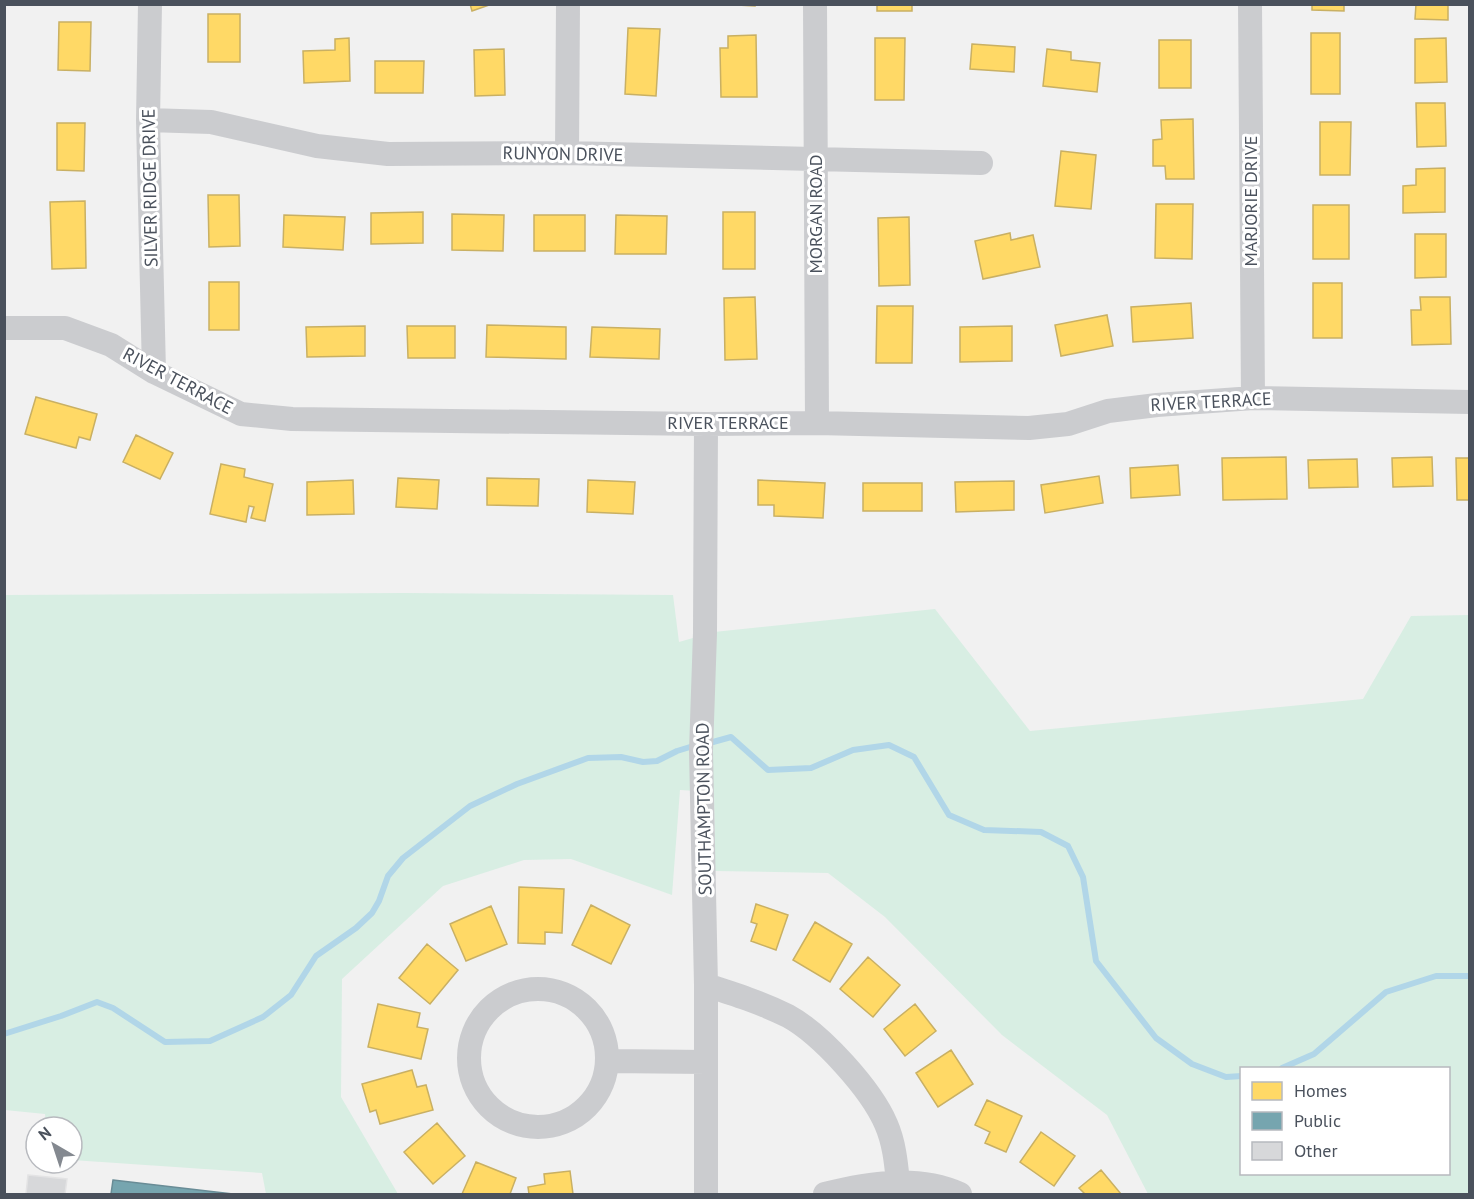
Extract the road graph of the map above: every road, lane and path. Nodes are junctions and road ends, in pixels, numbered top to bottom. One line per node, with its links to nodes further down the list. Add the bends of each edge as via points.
1 (150, 4): 5 (street, SILVER RIDGE DRIVE)
2 (568, 4): 6 (street)
3 (815, 4): 7 (street, MORGAN ROAD)
4 (1250, 4): 11 (street, MARJORIE DRIVE)
5 (148, 120): 6 (street, RUNYON DRIVE, via 211,122 317,146 388,154); 10 (street, SILVER RIDGE DRIVE)
6 (567, 153): 7 (street, RUNYON DRIVE)
7 (815, 158): 8 (street, RUNYON DRIVE); 13 (street, MORGAN ROAD)
8 (981, 163)
9 (4, 328): 10 (street, RIVER TERRACE, via 65,328 111,345)
10 (154, 372): 14 (street, RIVER TERRACE, via 241,414 292,419)
11 (1253, 398): 12 (street, RIVER TERRACE); 13 (street, RIVER TERRACE, via 1127,408 1068,424 1029,428)
12 (1470, 402)
13 (817, 423): 14 (street, RIVER TERRACE)
14 (706, 424): 15 (street, SOUTHAMPTON ROAD, via 701,751)
15 (706, 985): 17 (street, SOUTHAMPTON ROAD); 18 (street, via 789,1017 816,1035 837,1056 886,1123 895,1152)
16 (608, 1061): 16 (street, via 604,1082 594,1101 578,1116 559,1125 537,1128 497,1115 482,1100 472,1081 468,1060 481,1018 497,1002 517,992 539,988 561,992 581,1003 596,1019 606,1039); 17 (street)
17 (706, 1062): 19 (street, SOUTHAMPTON ROAD)
18 (898, 1182): 20 (street); 21 (street, via 943,1187)
19 (706, 1194)
20 (825, 1194)
21 (960, 1194)

